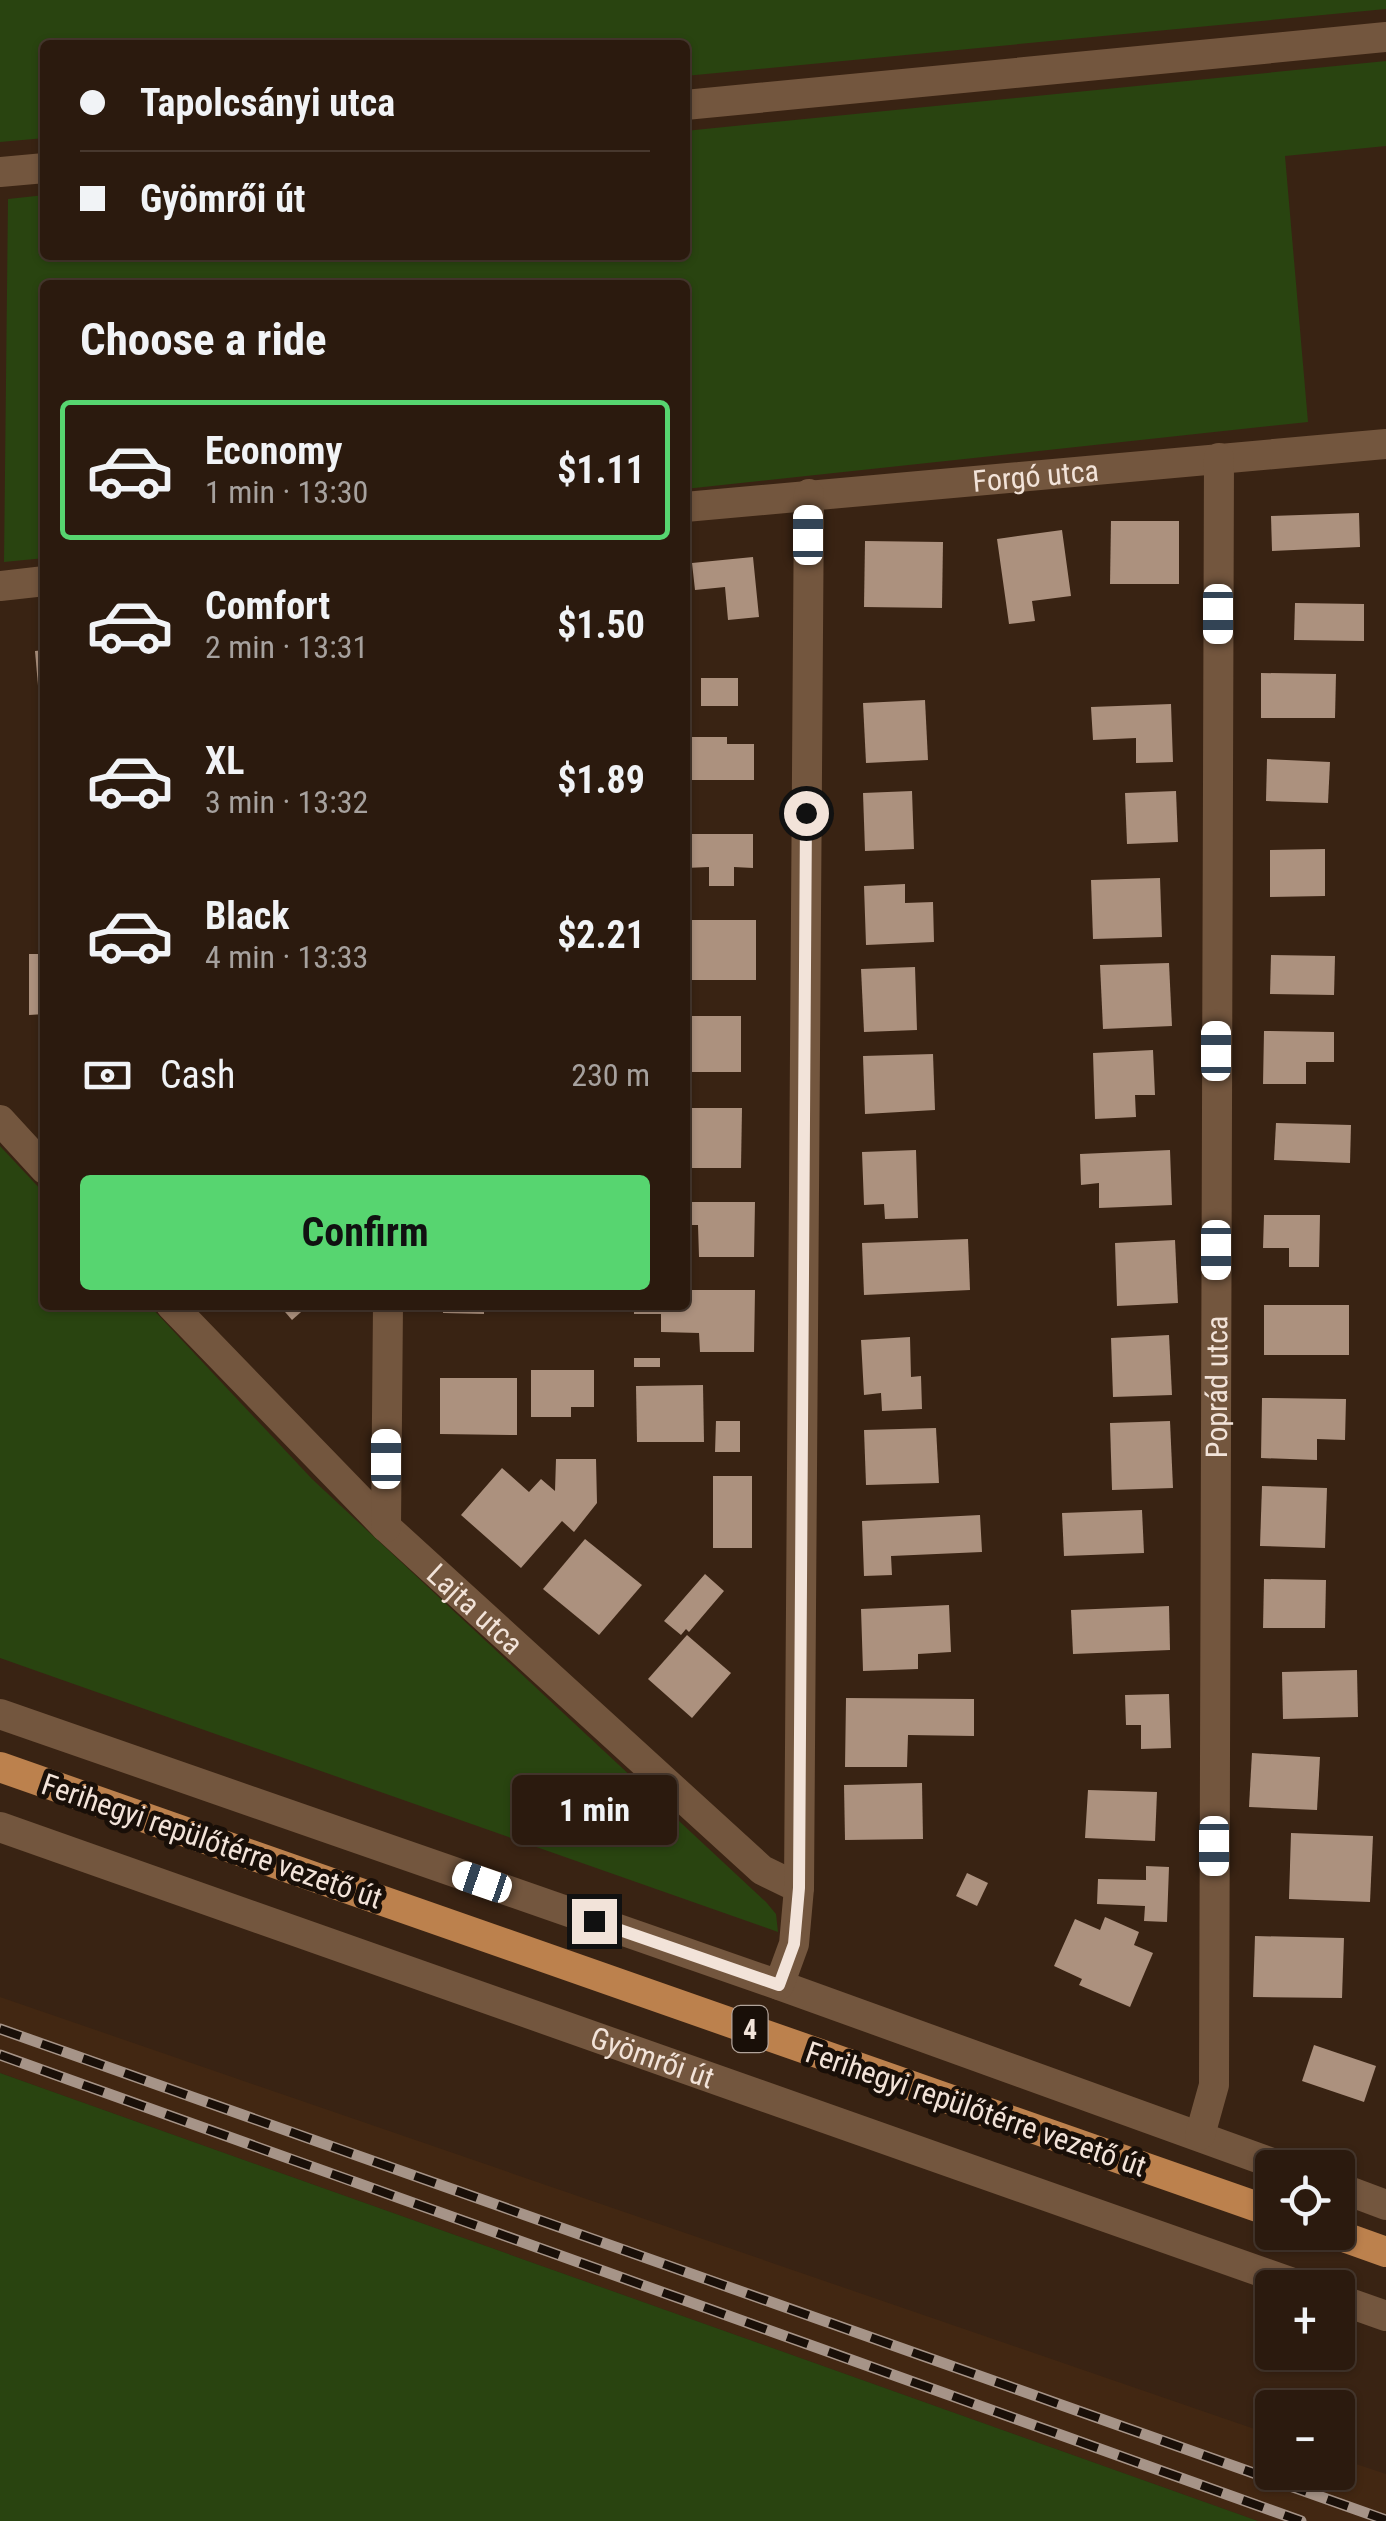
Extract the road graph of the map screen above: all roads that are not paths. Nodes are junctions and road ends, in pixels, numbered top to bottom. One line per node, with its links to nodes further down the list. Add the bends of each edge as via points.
1 (1386, 37): 2 (street)
2 (690, 105)
3 (40, 168): 4 (street)
4 (0, 172)
5 (1386, 444): 6 (street, Forgó utca)
6 (1218, 458): 7 (street, Forgó utca); 21 (street, Poprád utca, via 1214,2085)
7 (809, 494): 8 (street, Forgó utca); 19 (street)
8 (690, 506)
9 (40, 582): 10 (street)
10 (0, 586)
11 (0, 1120): 12 (street)
12 (40, 1164)
13 (176, 1310): 15 (street, Lajta utca)
14 (388, 1310): 15 (street)
15 (386, 1526): 19 (street, Lajta utca, via 762,1870)
16 (0, 1714): 20 (street)
17 (0, 1767): 25 (main road, Ferihegyi repülőtérre vezető út / 4)
18 (0, 1827): 28 (street, Gyömrői út)
19 (799, 1888): 20 (street, via 794,1944)
20 (779, 1985): 21 (street)
21 (1200, 2135): 22 (street)
22 (1255, 2156)
23 (1355, 2193): 24 (street)
24 (1386, 2205)
25 (1255, 2206)
26 (1355, 2241): 27 (main road)
27 (1386, 2252)
28 (1256, 2270)
29 (1355, 2305): 30 (street)
30 (1386, 2316)

